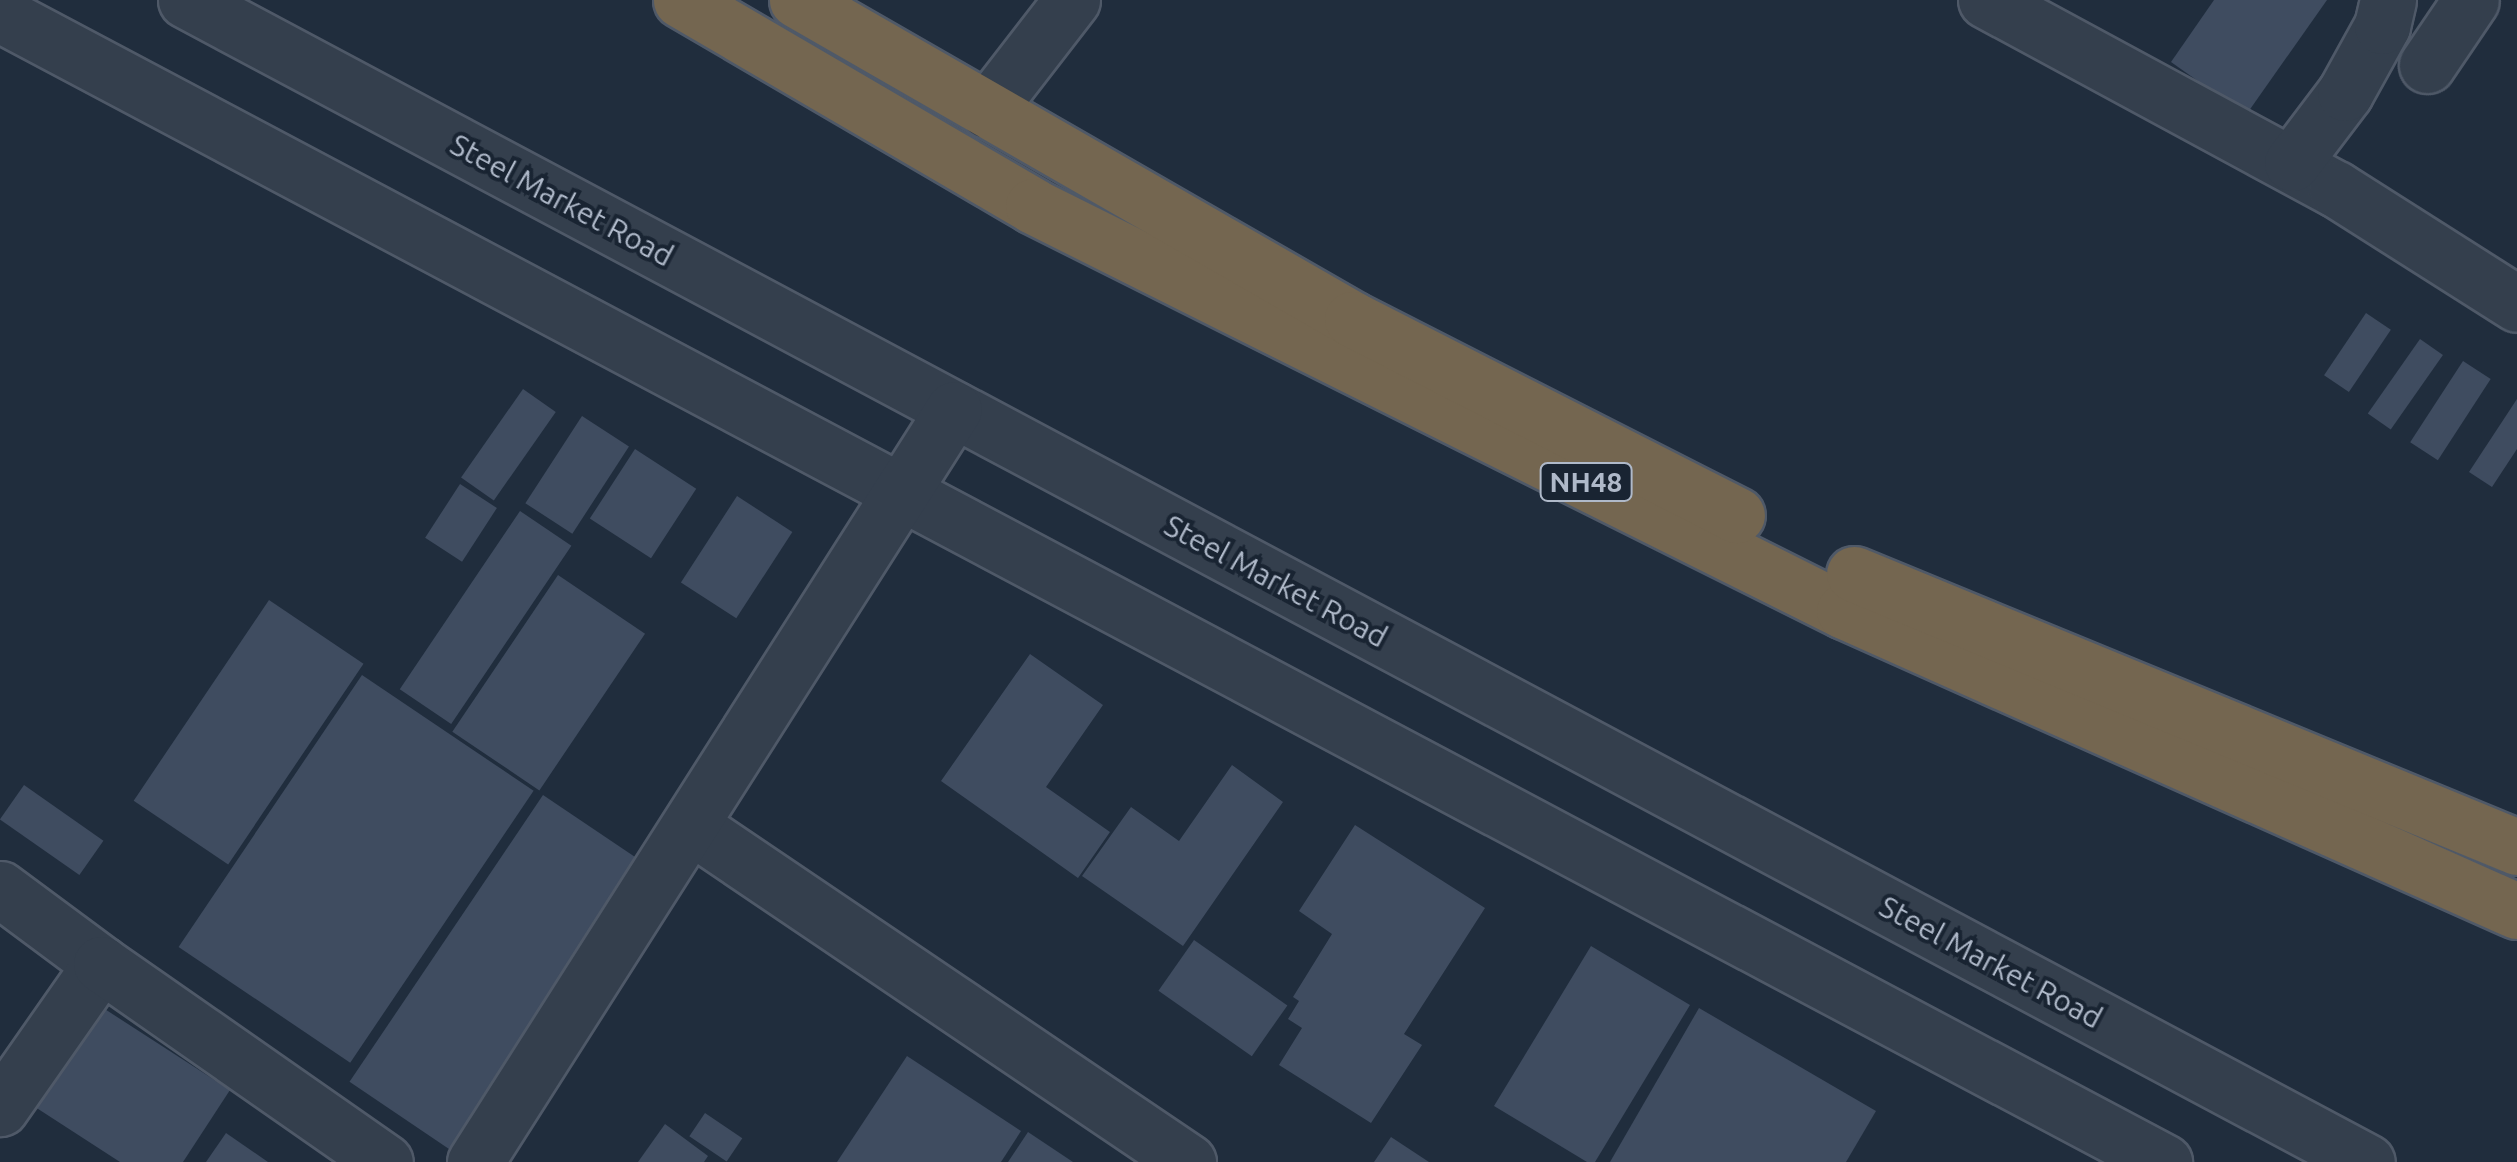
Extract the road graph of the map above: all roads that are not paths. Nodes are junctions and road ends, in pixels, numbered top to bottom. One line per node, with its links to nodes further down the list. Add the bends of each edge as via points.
1 (186, 0): 13 (street, Steel Market Road)
2 (681, 0): 18 (highway, NH48, via 1033,206 1844,611)
3 (797, 0): 10 (highway, NH48)
4 (1072, 0): 10 (street)
5 (1986, 0): 11 (street)
6 (2388, 0): 11 (street, via 2382,26 2345,93)
7 (2471, 0): 9 (street)
8 (0, 14): 14 (street)
9 (2427, 65)
10 (988, 110): 16 (highway, NH48, via 1352,320 1868,582)
11 (2292, 163): 12 (street)
12 (2509, 281)
13 (954, 409): 14 (street); 25 (street, Steel Market Road)
14 (904, 493): 15 (street); 24 (street)
15 (691, 826): 22 (street); 23 (street)
16 (2517, 847)
17 (0, 889): 19 (street)
18 (2517, 911)
19 (100, 964): 20 (street); 21 (street)
20 (0, 1108)
21 (385, 1162)
22 (475, 1162)
23 (1188, 1162)
24 (2164, 1162)
25 (2366, 1162)

